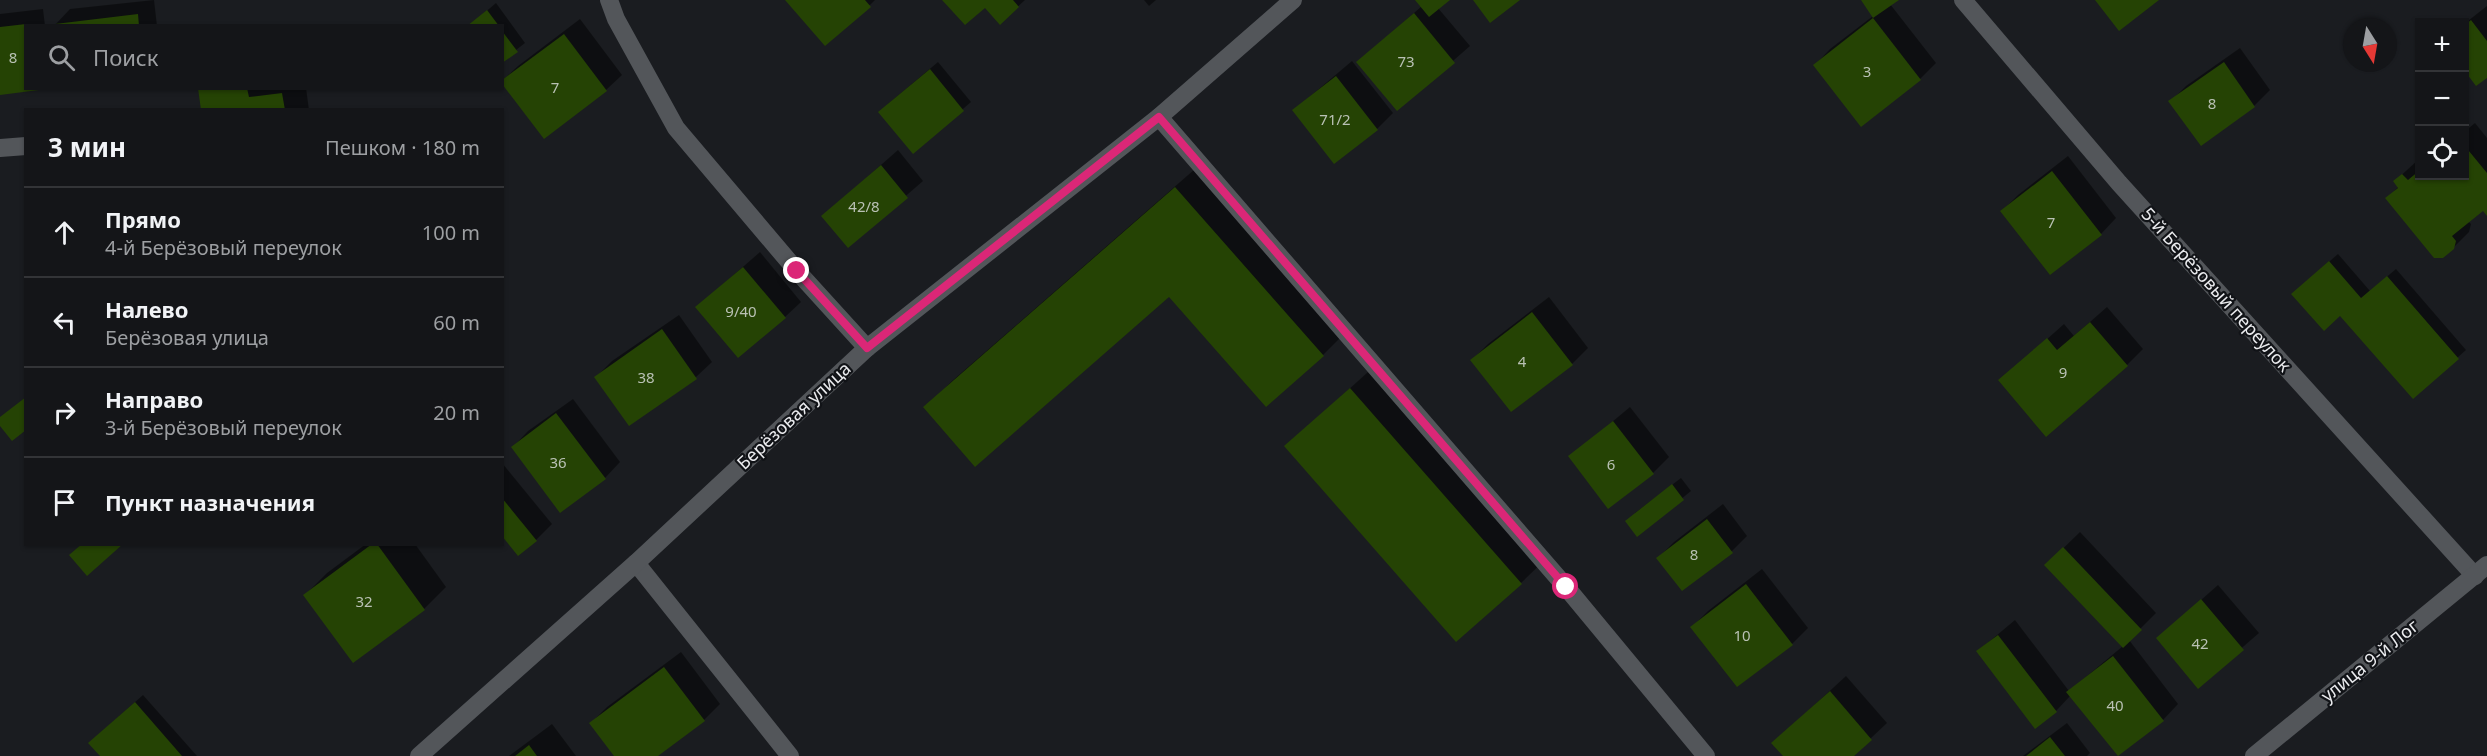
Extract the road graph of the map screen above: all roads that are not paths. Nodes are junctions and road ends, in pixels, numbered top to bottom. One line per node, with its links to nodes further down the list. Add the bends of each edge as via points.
1 (609, 0): 7 (street, via 676,129)
2 (1293, 0): 4 (street, Берёзовая улица)
3 (1963, 0): 9 (street, 5-й Берёзовый переулок, via 2119,183)
4 (1159, 117): 7 (street, Берёзовая улица); 12 (street, via 1566,587)
5 (24, 146): 6 (street)
6 (0, 148)
7 (867, 348): 8 (street, Берёзовая улица)
8 (636, 563): 10 (street, Берёзовая улица); 11 (street)
9 (2481, 570): 13 (street, улица 9-й Лог)
10 (418, 756)
11 (790, 756)
12 (1706, 756)
13 (2254, 756)

